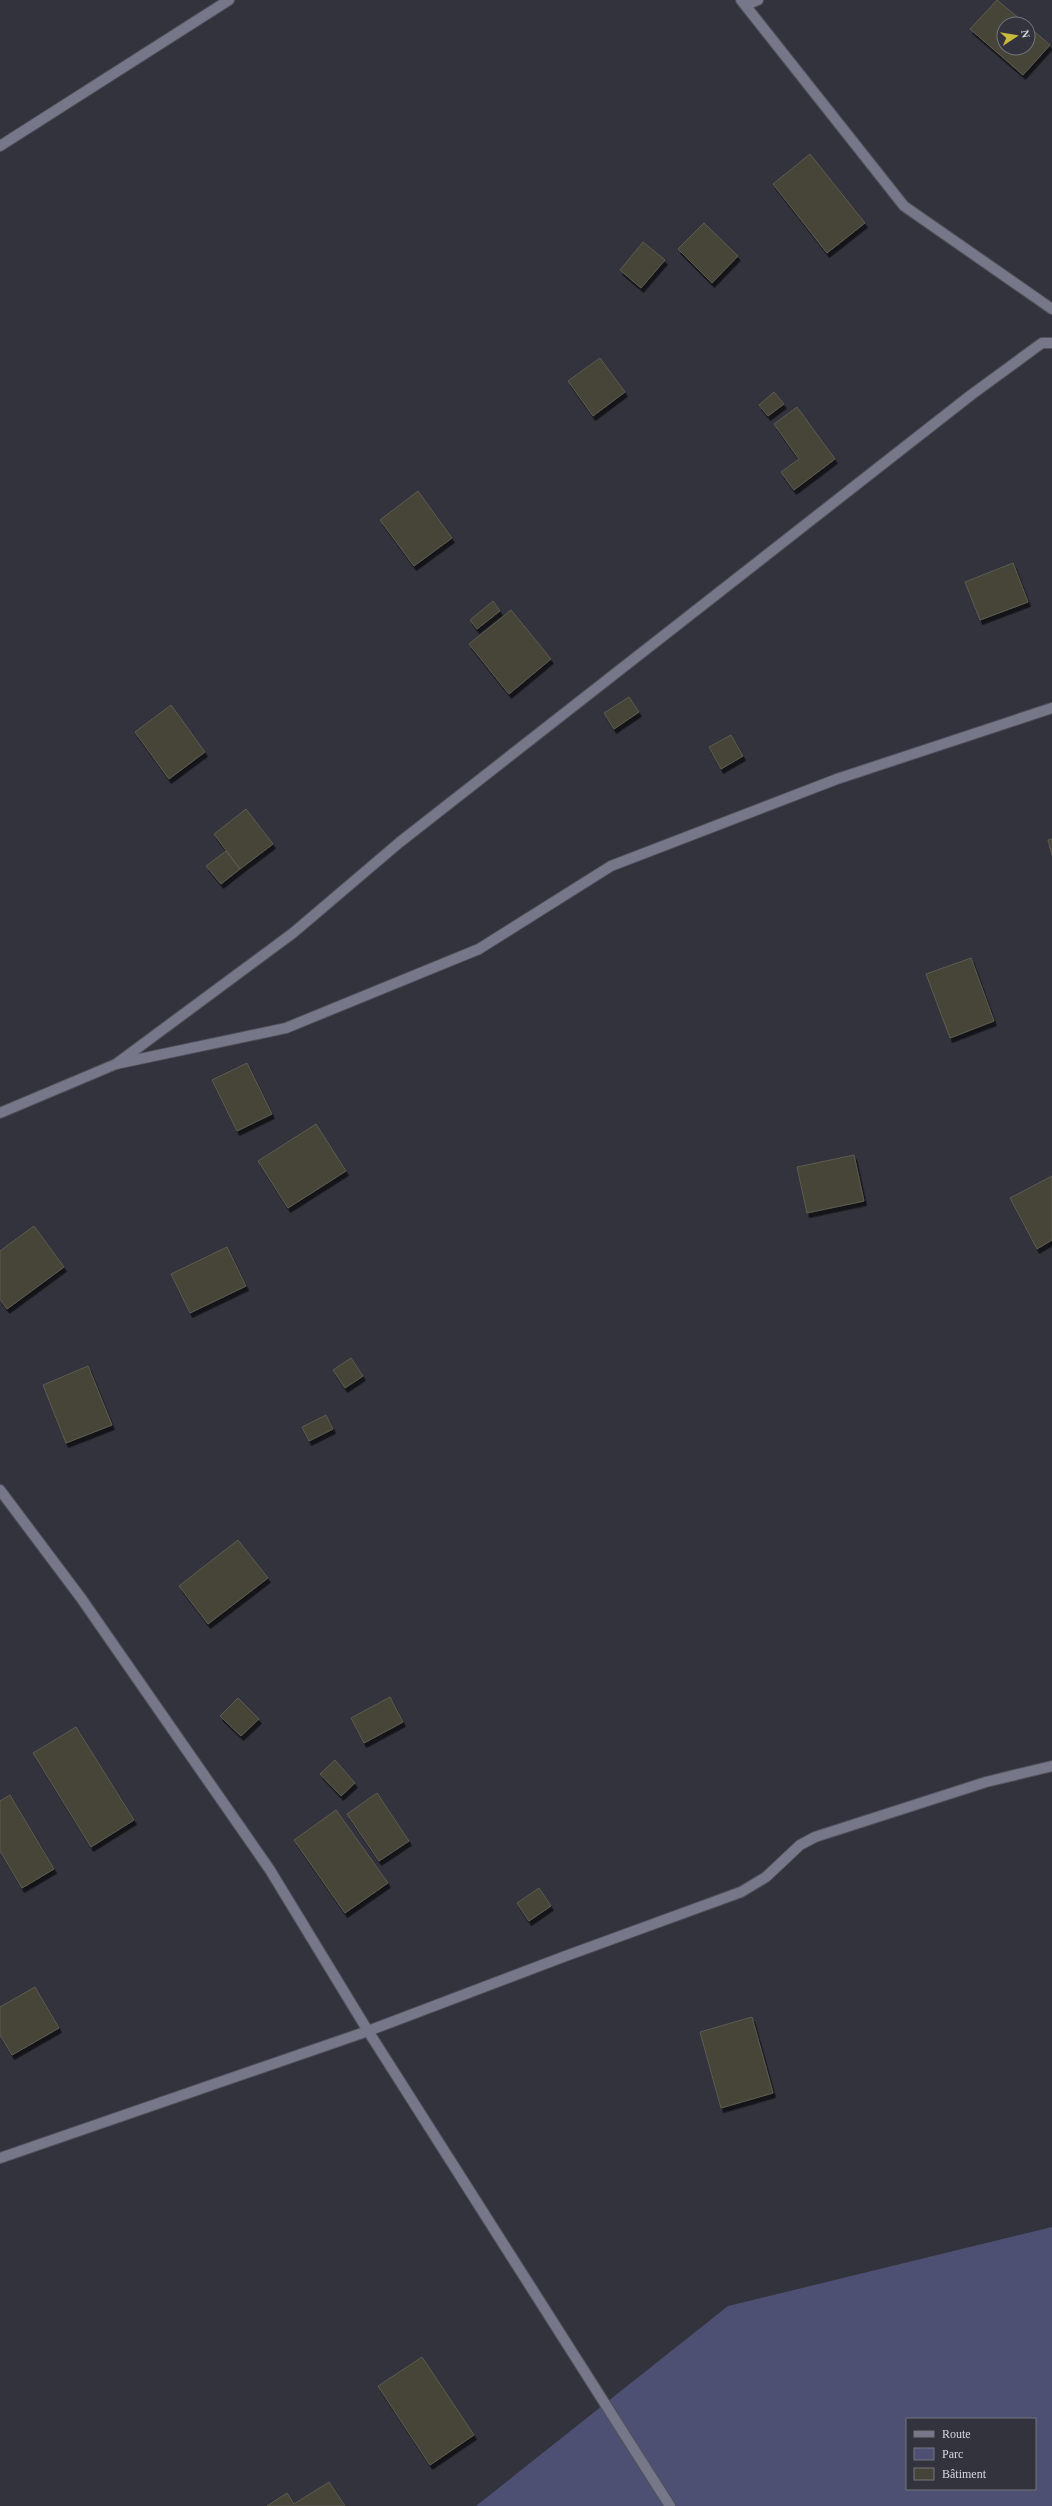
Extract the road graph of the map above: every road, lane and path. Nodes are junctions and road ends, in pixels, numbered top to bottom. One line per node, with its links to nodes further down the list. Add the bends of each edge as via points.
1 (229, 0): 4 (street)
2 (758, 0): 3 (street)
3 (744, 2): 5 (street, via 904,206)
4 (0, 146)
5 (1052, 309)
6 (1052, 343): 8 (street, via 1042,343 971,395 400,842 293,933)
7 (1052, 708): 8 (street, via 836,779 611,866 479,949 286,1028)
8 (116, 1064): 10 (street)
9 (0, 1102): 10 (street)
10 (2, 1112)
11 (0, 1490): 13 (street, via 81,1598 270,1870)
12 (1052, 1766): 13 (street, via 986,1782 815,1837 800,1845 766,1877 741,1892)
13 (368, 2031): 14 (street); 15 (street)
14 (0, 2158)
15 (670, 2506)

